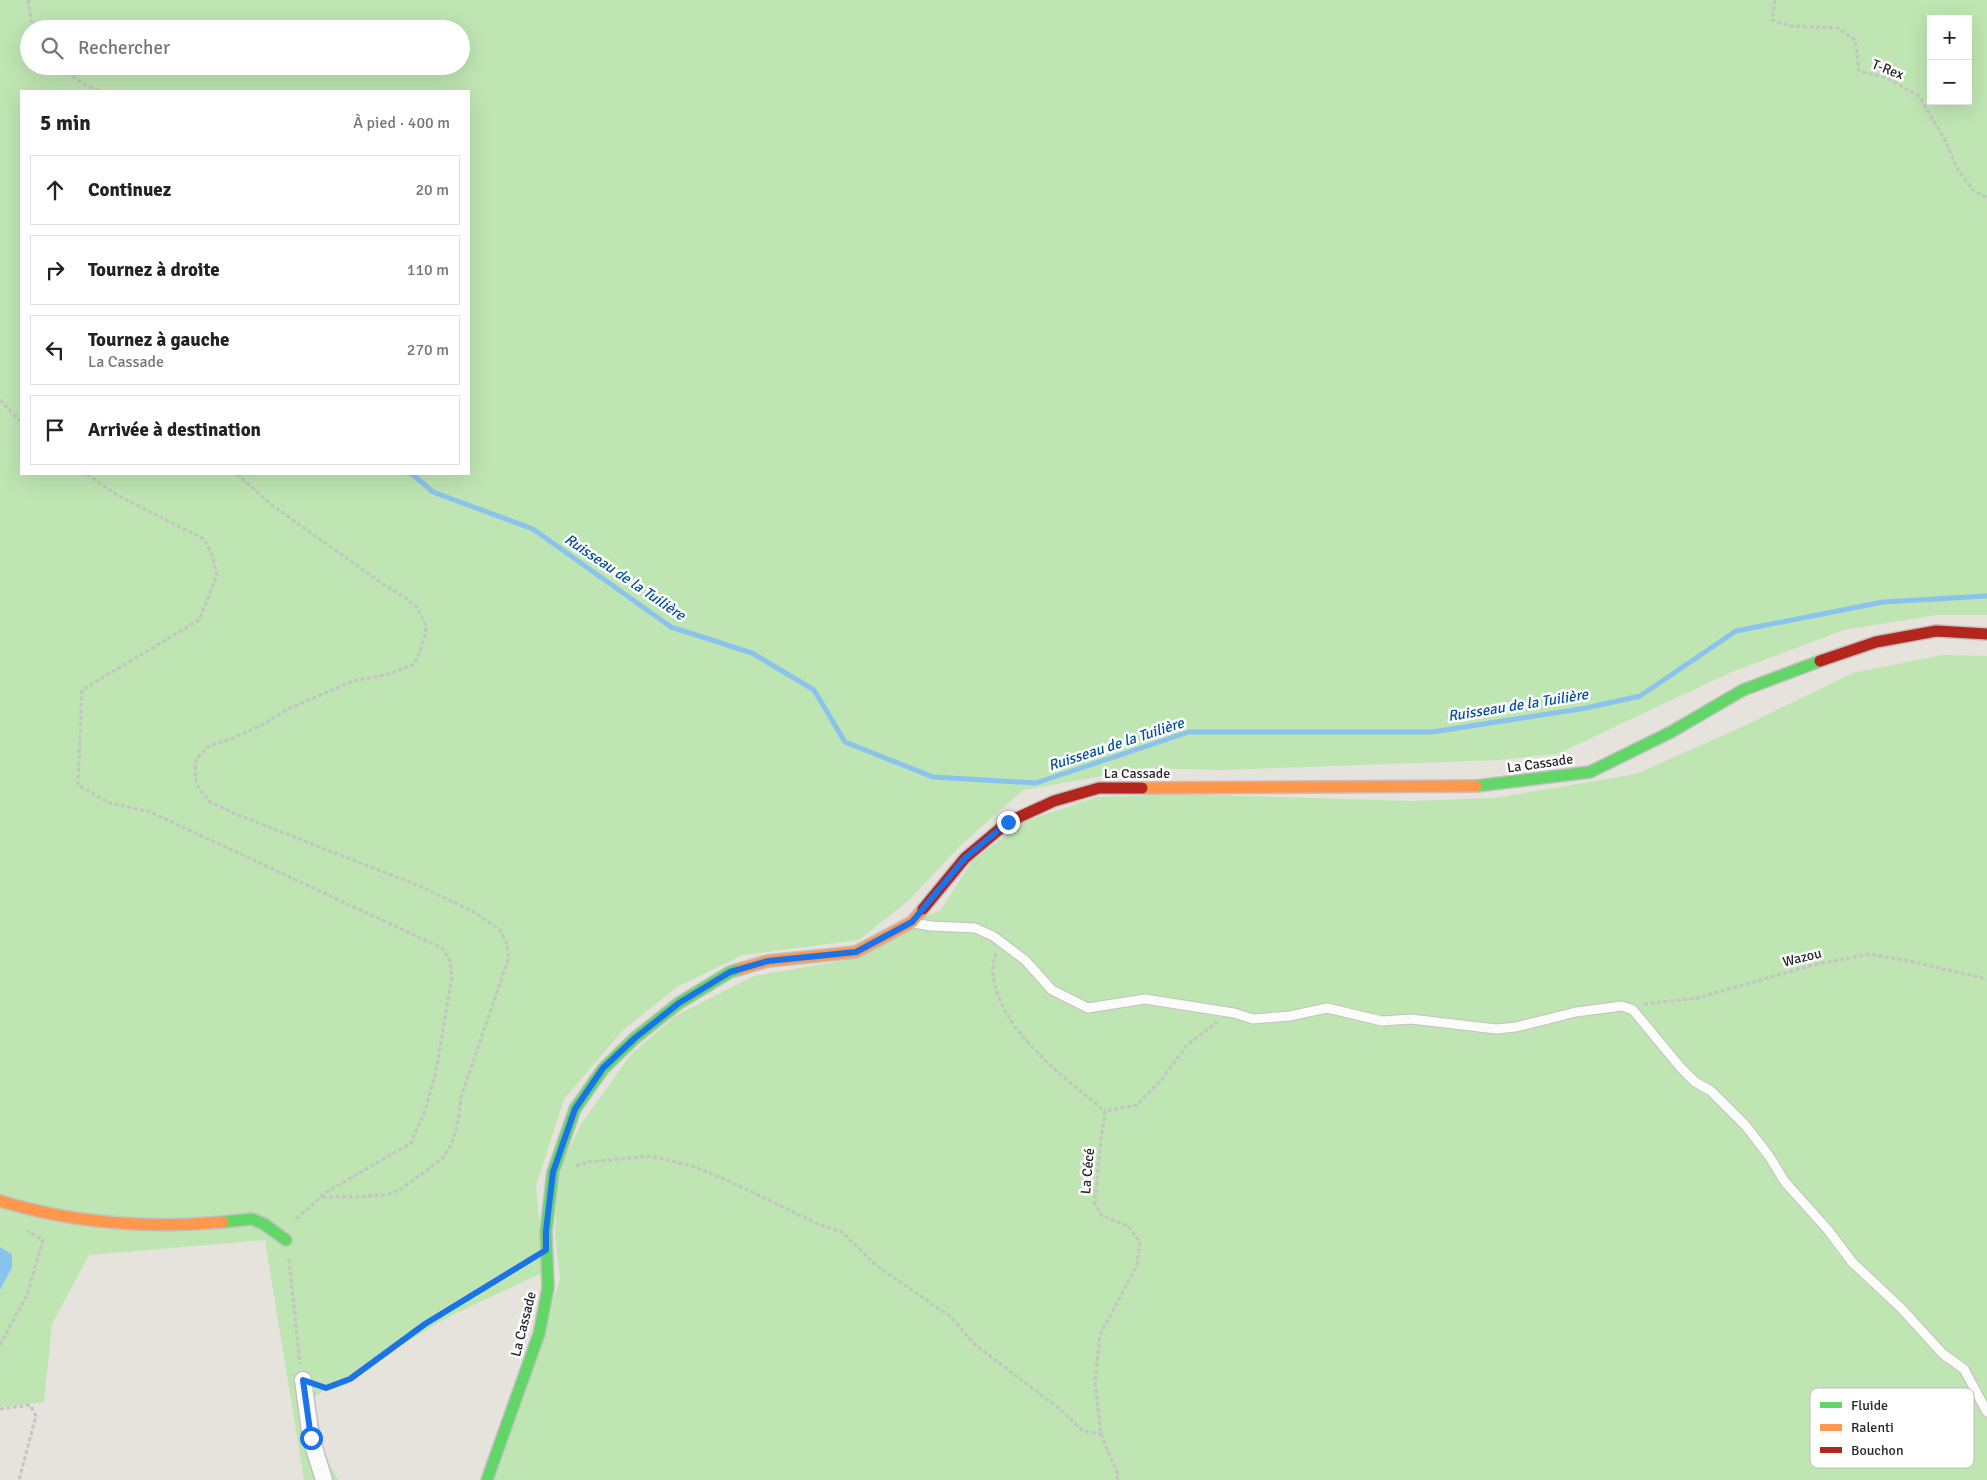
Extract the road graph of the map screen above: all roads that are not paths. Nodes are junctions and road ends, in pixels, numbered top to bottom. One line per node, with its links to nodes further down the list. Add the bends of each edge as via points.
1 (1987, 634): 2 (street, La Cassade, via 1936,631 1876,642 1816,662 1743,690 1671,732 1590,772 1484,786 1099,788 1054,801 1008,822 965,858)
2 (912, 922): 6 (lane, via 975,928 995,937 1025,960 1052,990 1088,1008 1145,999 1253,1018 1290,1016 1327,1008 1382,1021 1411,1018 1496,1030 1576,1012 1622,1006 1632,1010 1680,1068 1711,1091 1746,1126 1785,1182 1852,1262 1902,1308 1942,1354 1964,1368); 8 (street, La Cassade, via 856,952 768,961 730,972 679,1003 603,1068 575,1109 553,1172 546,1231 548,1288 539,1334)
3 (0, 1201): 4 (street, via 54,1215 164,1226 252,1218)
4 (286, 1240)
5 (303, 1380): 7 (street, via 311,1438)
6 (1987, 1412)
7 (324, 1480)
8 (487, 1480)

